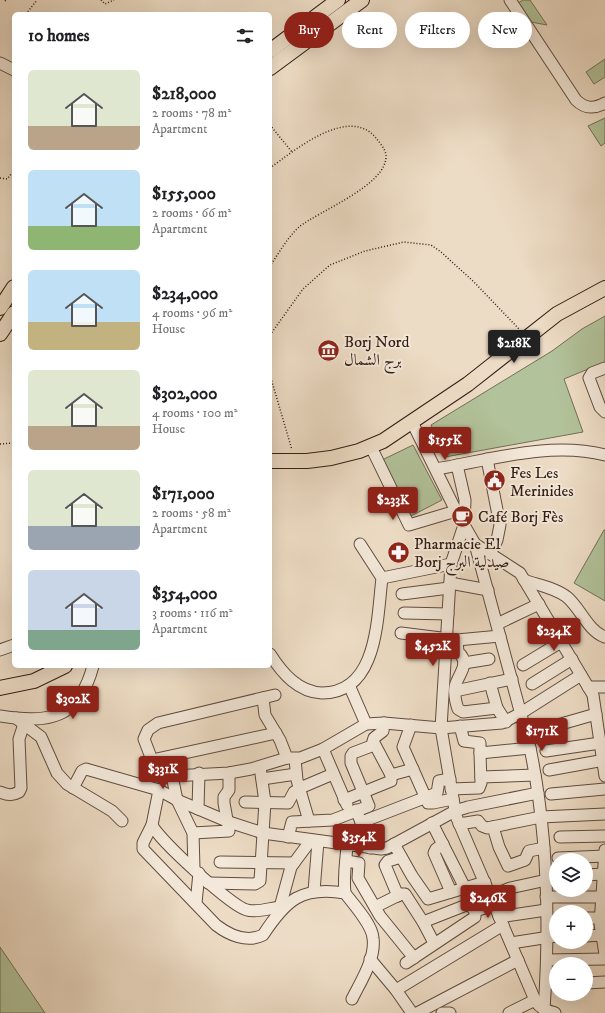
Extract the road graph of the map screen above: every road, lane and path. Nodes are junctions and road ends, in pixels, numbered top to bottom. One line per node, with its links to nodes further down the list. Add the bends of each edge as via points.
1 (37, 0): 7 (path)
2 (102, 0): 3 (path, via 105,4)
3 (114, 0)
4 (338, 0): 8 (main road)
5 (362, 0): 10 (main road)
6 (510, 0): 14 (street, via 576,100 591,108)
7 (28, 12)
8 (272, 50)
9 (0, 63): 11 (street)
10 (272, 67)
11 (12, 70)
12 (0, 71): 13 (street)
13 (12, 71)
14 (605, 103)
15 (272, 127): 16 (path)
16 (292, 152): 17 (path); 20 (path, via 325,132 344,126 361,126 372,133 383,146 386,156 384,168 369,183 300,227 283,245)
17 (272, 167)
18 (12, 173): 19 (path, via 7,179)
19 (0, 178)
20 (272, 263)
21 (605, 288): 27 (main road, via 565,308)
22 (12, 290): 23 (main road)
23 (0, 308)
24 (12, 317): 26 (main road)
25 (272, 332): 27 (path, via 303,289 330,265 365,252 404,242 431,245 441,252)
26 (0, 334)
27 (527, 337): 32 (main road, via 468,384)
28 (605, 368): 31 (street, via 592,373 589,378 599,405)
29 (272, 384): 30 (path)
30 (274, 392): 39 (path)
31 (605, 412)
32 (412, 422): 35 (main road); 41 (street)
33 (12, 443): 34 (path)
34 (0, 444)
35 (371, 447): 39 (main road, via 331,458); 42 (street, via 409,525)
36 (605, 455): 37 (street, via 568,450)
37 (487, 459): 40 (street); 46 (street, via 500,525 497,540)
38 (272, 461): 39 (main road)
39 (295, 461)
40 (457, 466): 41 (street); 43 (street, via 464,494)
41 (436, 469): 42 (street)
42 (456, 511): 43 (street)
43 (464, 526): 45 (street); 47 (street)
44 (360, 544): 48 (street)
45 (475, 544): 46 (street); 51 (street)
46 (490, 554): 49 (street, via 520,573)
47 (451, 564): 48 (street); 50 (street)
48 (382, 578): 76 (street, via 370,656 357,680)
49 (524, 580): 53 (street); 59 (street, via 567,597 594,630)
50 (449, 585): 51 (street); 52 (street); 55 (street)
51 (488, 590): 56 (street)
52 (402, 594)
53 (539, 604): 56 (street); 62 (street)
54 (404, 613): 55 (street)
55 (448, 614): 60 (street)
56 (497, 624): 58 (street)
57 (401, 632): 60 (street)
58 (500, 636): 61 (street); 73 (street)
59 (605, 637)
60 (446, 638): 61 (street); 93 (street)
61 (457, 640): 68 (street, via 458,652 462,655)
62 (561, 642): 66 (street); 69 (street)
63 (12, 646): 64 (street)
64 (0, 650)
65 (272, 657): 76 (street, via 279,669 296,684 309,691 334,692)
66 (572, 659): 72 (street); 75 (street)
67 (489, 660): 68 (street)
68 (464, 663): 80 (street)
69 (523, 665)
70 (62, 668): 79 (main road, via 40,679)
71 (92, 668): 87 (street, via 90,677 71,708 59,715 41,720)
72 (581, 675): 77 (street); 84 (street)
73 (512, 679): 74 (street); 84 (street)
74 (490, 684): 80 (street); 83 (street)
75 (532, 684)
76 (349, 685): 90 (street)
77 (588, 687): 78 (street); 85 (street, via 593,695)
78 (605, 687)
79 (0, 688)
80 (455, 691): 83 (street, via 460,711)
81 (275, 696): 82 (street)
82 (262, 698): 95 (street, via 265,715); 103 (street, via 158,723 148,730 144,739)
83 (497, 708): 88 (street)
84 (521, 713): 88 (street); 98 (street)
85 (596, 714): 94 (street); 96 (street)
86 (0, 716): 87 (street)
87 (20, 721): 118 (street, via 41,736 57,773); 123 (street, via 21,788 15,794)
88 (506, 722): 92 (street)
89 (384, 723): 90 (street); 91 (street); 97 (street, via 383,731 374,738)
90 (366, 724): 99 (street)
91 (411, 725): 93 (street); 106 (street, via 403,747)
92 (460, 726): 93 (street); 101 (street, via 464,741 480,743)
93 (440, 728): 120 (street)
94 (547, 728)
95 (276, 733): 102 (street); 103 (street)
96 (600, 743): 100 (street); 104 (street)
97 (374, 744): 112 (street); 124 (street, via 351,756 351,763)
98 (530, 748): 101 (street); 113 (street)
99 (323, 749): 102 (street); 111 (street)
100 (546, 751)
101 (480, 753): 116 (street)
102 (291, 758): 105 (street); 110 (street)
103 (152, 760): 114 (street, via 161,777)
104 (604, 760): 107 (street); 115 (street)
105 (260, 766): 108 (street); 117 (street)
106 (413, 769): 112 (street); 127 (street)
107 (549, 770)
108 (229, 772): 109 (street); 138 (street, via 229,790 224,797)
109 (198, 774): 114 (street); 132 (street)
110 (296, 774): 117 (street); 119 (street)
111 (332, 774): 119 (street); 129 (street)
112 (392, 775): 124 (street, via 390,782)
113 (535, 775): 116 (street); 125 (street)
114 (172, 776): 128 (street)
115 (605, 776)
116 (481, 777): 120 (street, via 478,788)
117 (262, 779): 131 (street)
118 (73, 788): 122 (street, via 82,771 86,769); 137 (street, via 112,811)
119 (300, 788): 131 (street, via 294,792 288,803); 139 (street)
120 (451, 789): 127 (street, via 430,803); 127 (street, via 440,781 437,793); 134 (street)
121 (605, 789): 126 (street)
122 (159, 790): 128 (street); 143 (street)
123 (0, 792)
124 (364, 793): 129 (street); 133 (street, via 369,806)
125 (538, 794): 134 (street); 136 (street)
126 (551, 794)
127 (425, 797): 140 (street)
128 (177, 800): 132 (street); 145 (street)
129 (344, 800): 133 (street)
130 (245, 802): 131 (street)
131 (265, 803): 146 (street)
132 (198, 809): 138 (street)
133 (353, 811): 139 (street, via 333,820); 140 (street)
134 (455, 811): 141 (street); 142 (street)
135 (605, 814): 136 (street)
136 (541, 817): 144 (street); 155 (street)
137 (122, 821)
138 (228, 822): 145 (street, via 230,829 227,832); 146 (street)
139 (308, 822): 148 (street, via 292,822)
140 (361, 822): 154 (street)
141 (432, 823): 151 (street); 152 (street)
142 (459, 824): 144 (street, via 478,821 482,826); 169 (street)
143 (152, 825): 164 (street, via 159,836); 180 (street, via 143,843 143,849)
144 (493, 827): 155 (street, via 498,847 508,866 525,860 531,850)
145 (193, 833): 164 (street)
146 (263, 833): 148 (street); 162 (street)
147 (605, 836): 149 (street)
148 (288, 837): 150 (street)
149 (560, 837)
150 (314, 840): 153 (street); 163 (street); 173 (street)
151 (394, 844): 154 (street, via 387,848); 158 (street)
152 (443, 844): 172 (street); 174 (street, via 436,848 434,853)
153 (347, 845): 154 (street); 160 (street)
154 (370, 848)
155 (544, 848): 165 (street)
156 (605, 850): 157 (street)
157 (605, 856): 159 (street); 166 (street)
158 (401, 857): 174 (street, via 428,899); 176 (street, via 388,861 385,865)
159 (593, 857)
160 (346, 861): 175 (street, via 343,880); 181 (street, via 358,863 358,878)
161 (220, 862): 162 (street)
162 (260, 863): 163 (street); 170 (street, via 258,883)
163 (294, 863): 182 (street)
164 (197, 871): 170 (street); 180 (street)
165 (549, 871)
166 (603, 874): 167 (street); 178 (street)
167 (593, 875)
168 (549, 880): 179 (street, via 510,888)
169 (484, 882): 172 (street); 179 (street)
170 (208, 883): 182 (street, via 246,910)
171 (549, 887): 177 (street)
172 (465, 888): 174 (street)
173 (314, 891): 175 (street); 182 (street, via 294,899)
174 (451, 892)
175 (345, 893): 196 (street, via 373,937)
176 (398, 896): 181 (street); 187 (street, via 407,896)
177 (546, 897): 178 (street); 184 (street)
178 (603, 897): 189 (street)
179 (493, 901): 183 (street); 186 (street)
180 (196, 903): 182 (street, via 226,933 251,939 263,935)
181 (375, 907): 192 (street, via 387,927 396,934 410,960)
182 (280, 909)
183 (475, 911): 187 (street, via 469,904); 192 (street, via 475,917)
184 (549, 912)
185 (549, 917): 186 (street)
186 (501, 921): 193 (street); 203 (street)
187 (424, 922): 192 (street)
188 (593, 922): 189 (street)
189 (602, 926): 190 (street); 195 (street)
190 (593, 932)
191 (549, 936): 193 (street)
192 (434, 943)
193 (510, 943): 198 (street)
194 (549, 948): 199 (street)
195 (605, 954)
196 (370, 959): 203 (street); 205 (street)
197 (605, 959): 199 (street)
198 (518, 960): 206 (street); 209 (street)
199 (546, 960): 200 (street)
200 (549, 974)
201 (593, 982): 202 (street)
202 (605, 982)
203 (396, 990): 208 (street)
204 (549, 991): 207 (street)
205 (352, 999)
206 (535, 1000): 207 (street); 212 (street)
207 (544, 1010): 213 (street)
208 (412, 1013)
209 (417, 1013)
210 (442, 1013): 211 (street)
211 (450, 1013)
212 (509, 1013)
213 (555, 1013)

